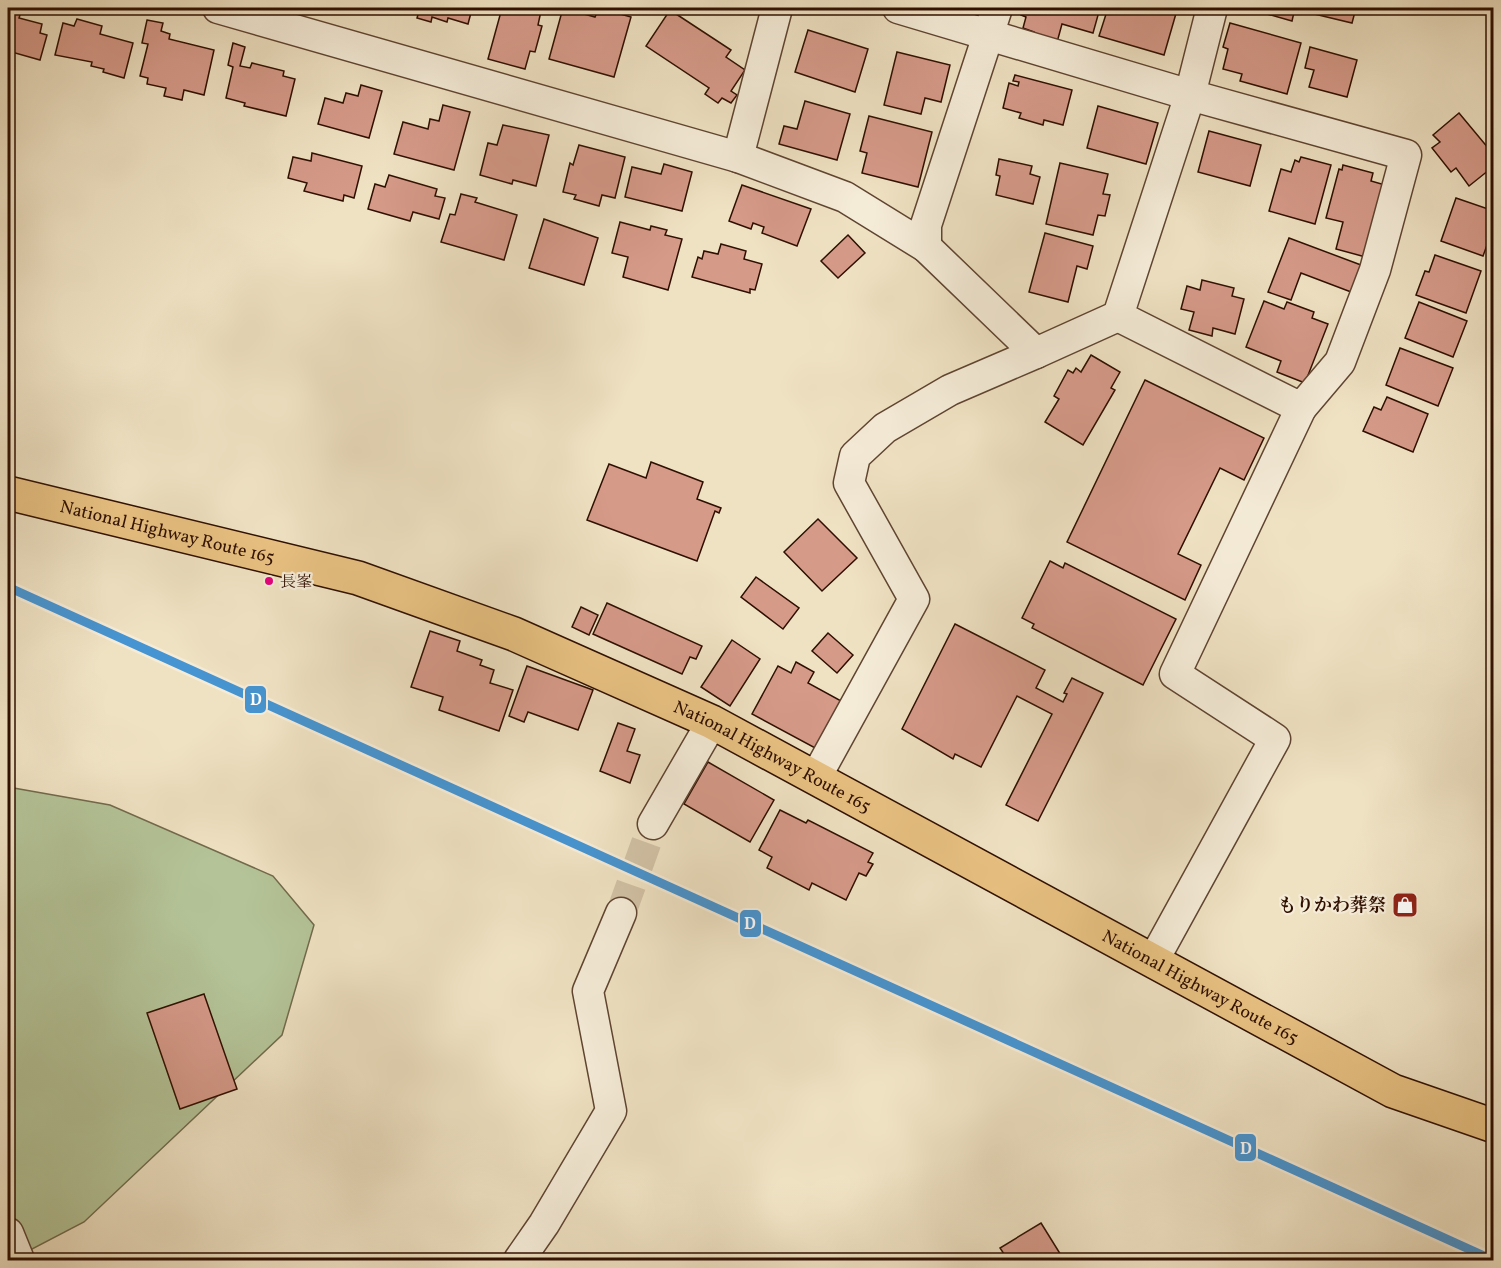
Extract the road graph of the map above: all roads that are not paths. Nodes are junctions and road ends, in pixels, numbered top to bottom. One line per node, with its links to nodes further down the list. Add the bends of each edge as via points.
1 (218, 8): 7 (street)
2 (777, 8): 7 (street)
3 (898, 8): 5 (street)
4 (1212, 8): 6 (street)
5 (993, 21): 6 (street); 8 (street, via 926,225)
6 (1190, 95): 9 (street); 11 (street, via 1406,155 1375,270 1340,362)
7 (738, 157): 8 (street, via 845,197)
8 (926, 247): 10 (street)
9 (1118, 316): 10 (street); 11 (street)
10 (1036, 353): 14 (street, via 950,390 885,428 855,456 849,483 914,599)
11 (1301, 408): 17 (street, via 1175,674 1275,739)
12 (8, 493): 13 (highway, National Highway Route 165, via 358,578 514,634)
13 (712, 722): 14 (highway, National Highway Route 165); 15 (street)
14 (816, 777): 17 (highway, National Highway Route 165)
15 (653, 824)
16 (621, 913): 21 (street, via 588,991 611,1111)
17 (1153, 961): 18 (highway, National Highway Route 165, via 1393,1091)
18 (1494, 1126)
19 (8, 1233): 20 (street)
20 (20, 1260)
21 (519, 1260)

